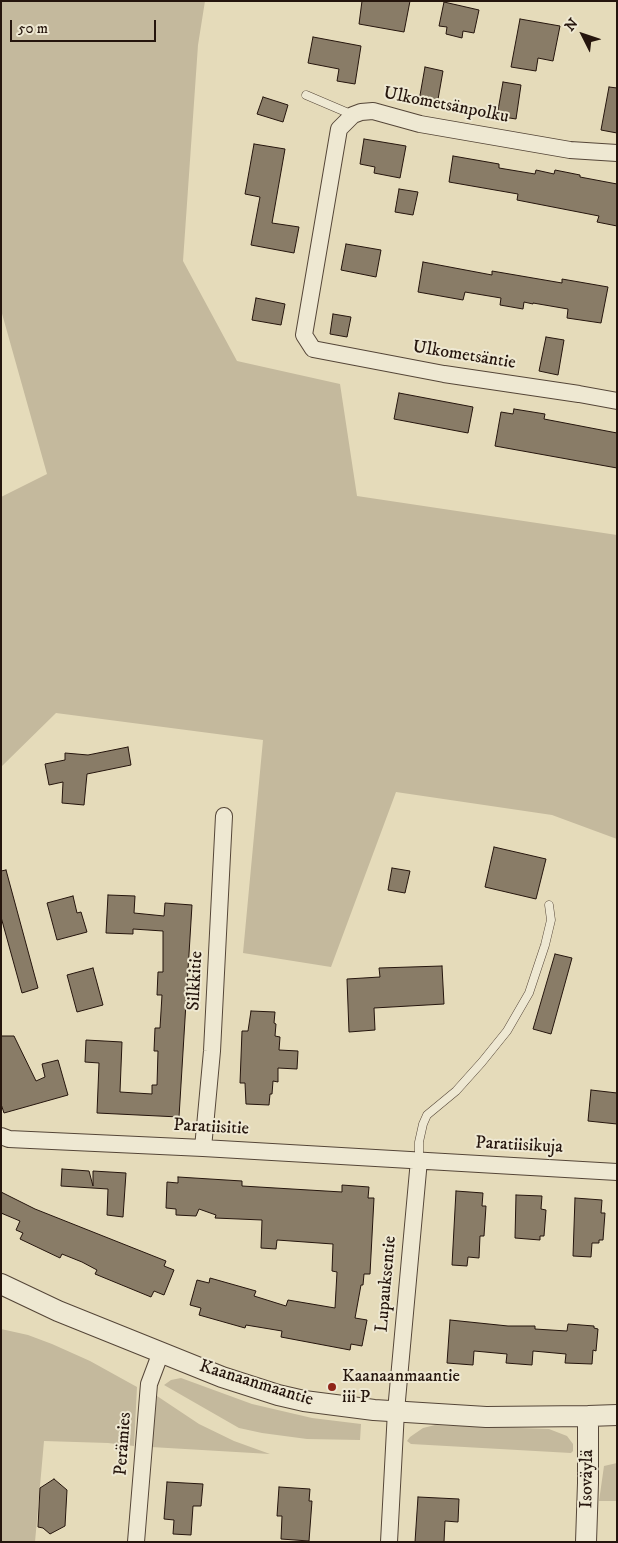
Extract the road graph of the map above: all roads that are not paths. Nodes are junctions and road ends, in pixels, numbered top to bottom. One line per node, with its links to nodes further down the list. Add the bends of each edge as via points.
1 (306, 96): 2 (lane)
2 (353, 115): 3 (street, Ulkometsänpolku, via 373,111 420,124 551,147); 4 (street, Ulkometsäntie, via 339,129 304,335 314,350)
3 (617, 153)
4 (617, 401)
5 (224, 816): 8 (street, Silkkitie, via 212,1051)
6 (548, 905): 9 (lane, via 551,920 529,993 507,1031 482,1062 456,1091 428,1114 419,1142)
7 (1, 1136): 8 (street, Paratiisitie, via 9,1139)
8 (203, 1148): 9 (street, Paratiisitie)
9 (418, 1160): 10 (street, Paratiisikuja); 13 (street, Lupauksentie)
10 (617, 1172)
11 (1, 1284): 12 (street, Kaanaanmaantie, via 58,1311)
12 (161, 1352): 13 (street, Kaanaanmaantie, via 278,1395 329,1405); 16 (street, Perämies, via 149,1384)
13 (396, 1411): 15 (street, Kaanaanmaantie, via 486,1417); 17 (street)
14 (617, 1415): 15 (street, Kaanaanmaantie)
15 (588, 1416): 18 (street, Isoväylä)
16 (136, 1542)
17 (389, 1542)
18 (586, 1542)

